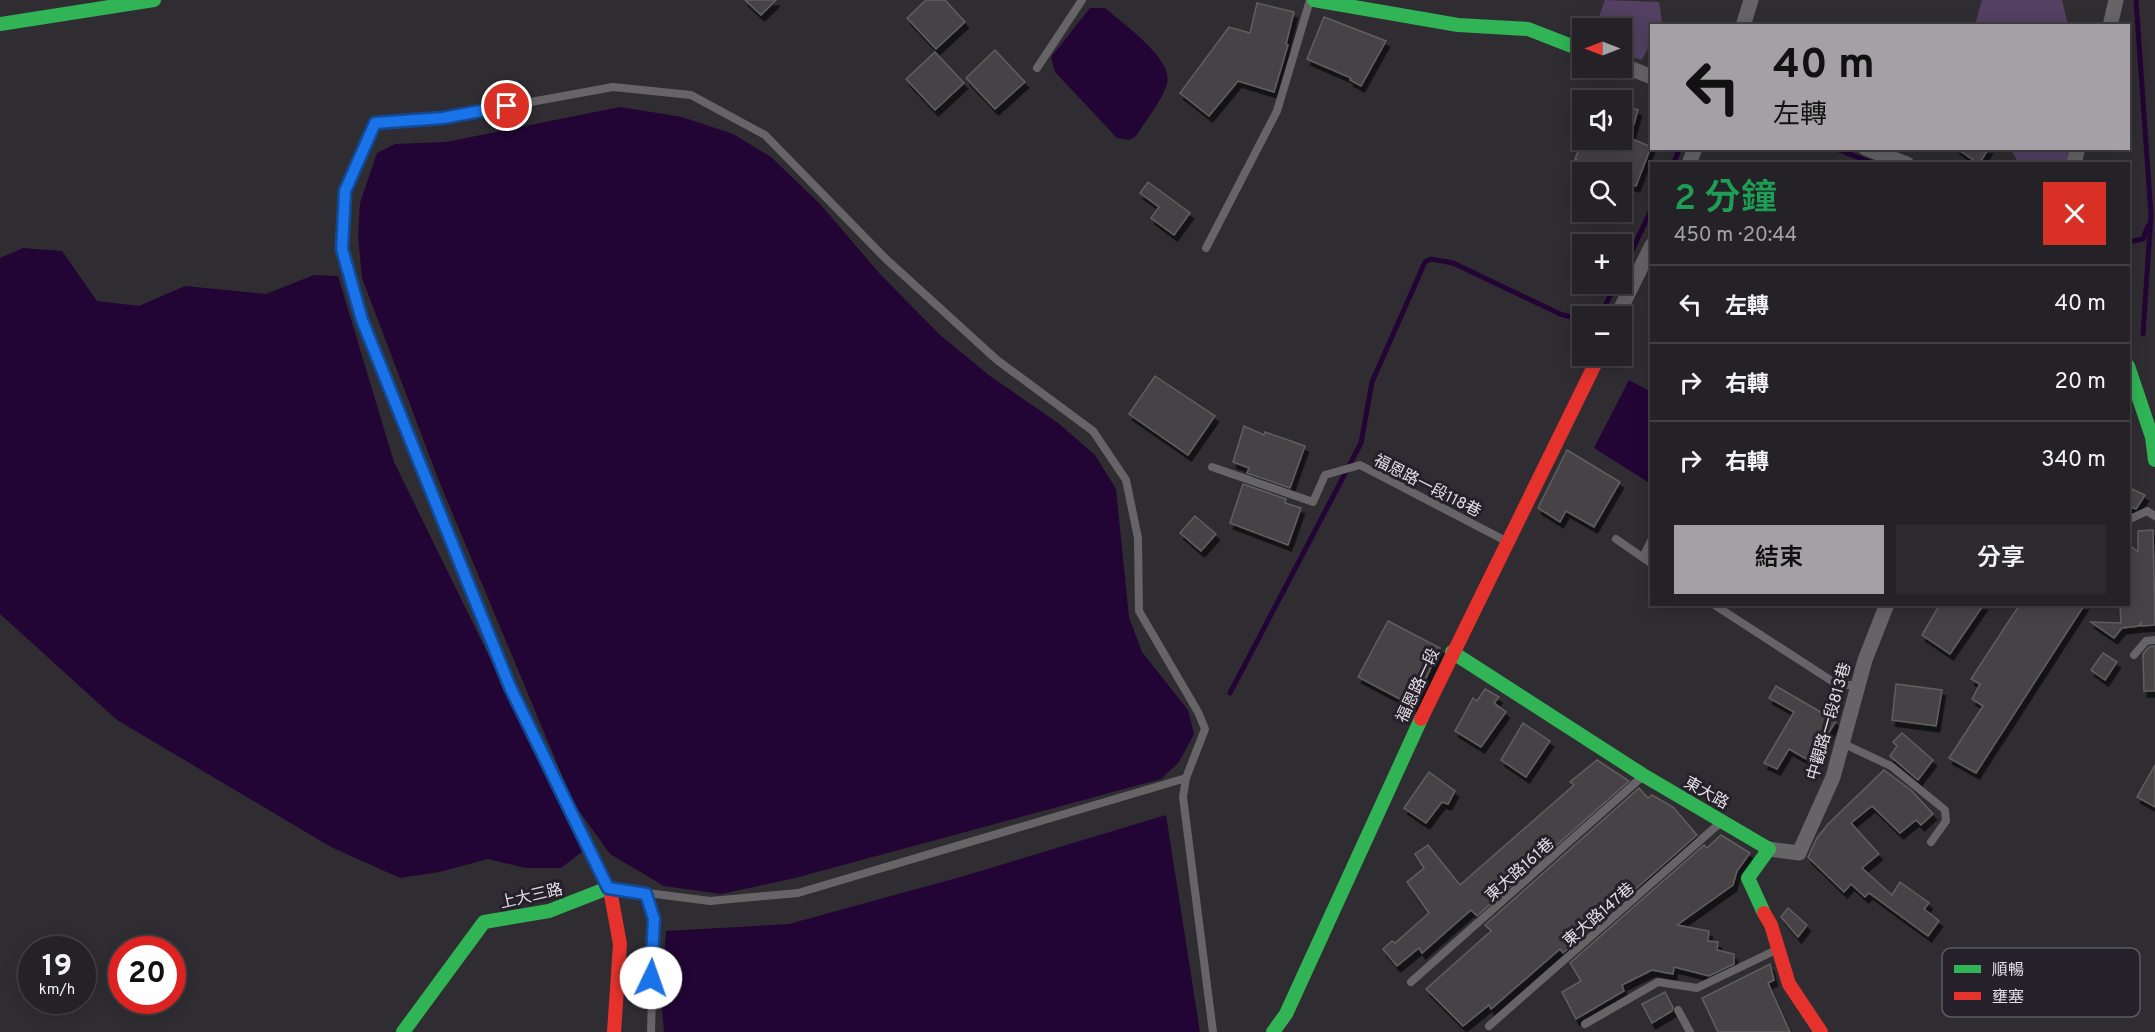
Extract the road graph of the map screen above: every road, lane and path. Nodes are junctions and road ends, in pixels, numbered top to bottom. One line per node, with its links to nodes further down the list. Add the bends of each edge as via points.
1 (154, 0): 6 (street)
2 (1082, 0): 11 (lane)
3 (1312, 0): 10 (street, via 1458,26 1527,29); 16 (lane, via 1277,111)
4 (1751, 0): 8 (street)
5 (2116, 0): 9 (street)
6 (124, 2): 7 (street)
7 (0, 24)
8 (1744, 24)
9 (2110, 24)
10 (1572, 46)
11 (1037, 68)
12 (1632, 69): 13 (street)
13 (1650, 76)
14 (1870, 150): 15 (street)
15 (1902, 162)
16 (1206, 248)
17 (1650, 248): 18 (street)
18 (1622, 306)
19 (1594, 366): 27 (street, 福恩路一段)
20 (2130, 371): 21 (street)
21 (2154, 436): 22 (street)
22 (2155, 460)
23 (1212, 467): 27 (lane, 福恩路一段118巷, via 1313,502 1326,475 1360,465)
24 (2155, 516): 25 (lane, via 2146,512)
25 (2130, 519)
26 (1616, 539): 29 (lane)
27 (1508, 542): 34 (street, 福恩路一段)
28 (1650, 543): 29 (lane)
29 (1643, 557): 30 (lane)
30 (1650, 562)
31 (1886, 606): 36 (street, 中觀路一段813巷)
32 (1728, 608): 36 (lane, via 1838,685)
33 (2155, 640): 35 (lane, via 2146,641)
34 (1452, 652): 38 (street, 東大路); 54 (street, 福恩路一段, via 1286,1014)
35 (2134, 656)
36 (1858, 685): 37 (street, 中觀路一段813巷)
37 (1842, 743): 41 (lane, via 1891,766 1945,810 1946,821); 42 (street, 中觀路一段813巷, via 1833,777 1799,853)
38 (1643, 775): 40 (street, 東大路); 46 (lane, 東大路161巷)
39 (1186, 778): 43 (lane, via 1205,729 1139,611 1137,538 1126,480 1093,431 988,352 886,259 765,135 691,95 613,87 443,118 375,123 345,191 342,249 362,320 510,687); 44 (lane, via 798,892 710,901); 53 (lane, via 1184,797)
40 (1723, 821): 42 (street, 東大路); 49 (lane, 東大路147巷)
41 (1931, 842)
42 (1770, 849): 45 (street, via 1748,879)
43 (608, 888): 44 (lane); 50 (street, 上大三路, via 549,911 484,922); 51 (street, via 618,912 622,955)
44 (646, 894): 52 (lane, via 654,919)
45 (1779, 949): 48 (lane, via 1697,988 1658,982); 56 (street, via 1790,984)
46 (1411, 982)
47 (1678, 1010): 55 (lane)
48 (1585, 1024)
49 (1490, 1026)
50 (403, 1032)
51 (614, 1032)
52 (651, 1032)
53 (1213, 1032)
54 (1273, 1032)
55 (1690, 1032)
56 (1821, 1032)

